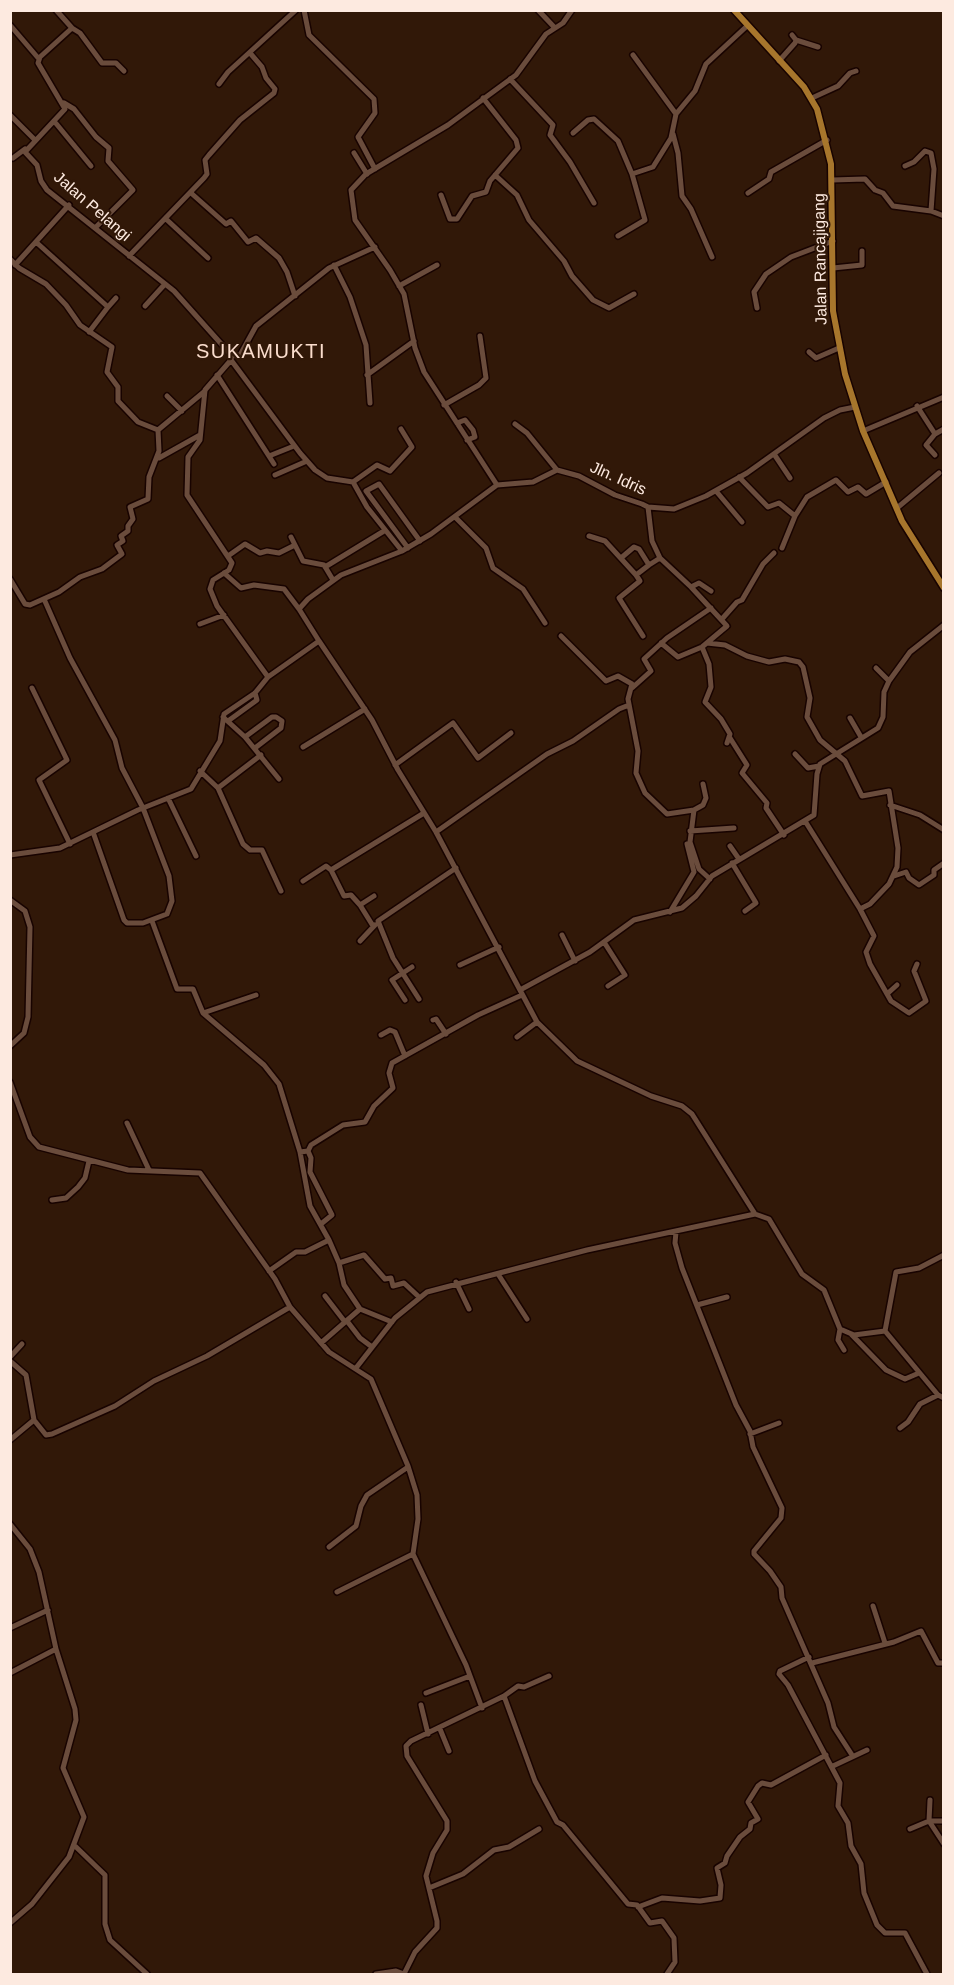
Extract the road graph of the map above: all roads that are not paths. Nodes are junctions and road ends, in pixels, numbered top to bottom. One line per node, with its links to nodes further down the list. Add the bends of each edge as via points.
1 (56, 10): 9 (street)
2 (296, 10): 12 (street)
3 (304, 10): 35 (street, via 309,36 374,99 375,113 358,137)
4 (538, 10): 10 (street)
5 (572, 10): 10 (street)
6 (734, 10): 8 (main road, Jalan Rancajigang)
7 (10, 24): 14 (street)
8 (747, 26): 15 (main road, Jalan Rancajigang); 23 (street, via 706,64 695,91)
9 (72, 28): 14 (street); 16 (street, via 102,63 116,63)
10 (555, 28): 18 (street)
11 (818, 47): 15 (street, via 794,38)
12 (250, 53): 19 (street); 40 (street, via 262,67 274,93 240,120 206,158 206,176)
13 (633, 55): 23 (street)
14 (39, 59): 22 (street)
15 (779, 61): 21 (main road, Jalan Rancajigang)
16 (124, 71)
17 (856, 71): 21 (street)
18 (510, 79): 20 (street); 43 (street, via 553,125 550,135)
19 (219, 84)
20 (483, 98): 35 (street); 38 (street, via 519,144)
21 (812, 98): 29 (main road, Jalan Rancajigang)
22 (63, 102): 25 (street, via 65,109); 48 (street, via 109,148 108,161 133,190)
23 (676, 114): 27 (street)
24 (10, 115): 28 (street)
25 (54, 122): 28 (street); 33 (street)
26 (573, 133): 37 (street, via 588,120 595,120 618,141)
27 (673, 134): 37 (street, via 654,165); 55 (street, via 682,196)
28 (35, 140): 30 (street)
29 (827, 140): 39 (main road, Jalan Rancajigang); 41 (street, via 771,172 769,178)
30 (25, 149): 32 (street); 44 (street, Jalan Pelangi, via 37,165 45,187)
31 (354, 153): 36 (street)
32 (13, 158)
33 (91, 166)
34 (904, 166): 45 (street, via 926,151 931,153)
35 (375, 169): 36 (street)
36 (367, 174): 52 (street, via 351,190 351,196 355,220)
37 (632, 174): 49 (street, via 645,220)
38 (495, 175): 42 (street, via 485,193 472,196 464,212 453,221); 63 (street, via 517,195 529,220 593,300 609,308)
39 (832, 180): 45 (street, via 865,179 893,206); 50 (main road, Jalan Rancajigang)
40 (191, 193): 47 (street); 64 (street, via 226,224 231,221 248,243 256,239 279,258)
41 (748, 193)
42 (441, 195)
43 (594, 203)
44 (69, 205): 48 (street, Jalan Pelangi); 51 (street)
45 (931, 211): 46 (street)
46 (942, 213)
47 (166, 219): 54 (street); 56 (street)
48 (95, 228): 54 (street, Jalan Pelangi)
49 (618, 236)
50 (833, 241): 60 (main road, Jalan Rancajigang); 68 (street, via 791,257 766,274 754,292)
51 (36, 242): 57 (street); 67 (street)
52 (375, 247): 58 (street); 62 (street)
53 (862, 251): 60 (street, via 862,265)
54 (129, 256): 61 (street, Jalan Pelangi)
55 (712, 257)
56 (208, 258)
57 (12, 262): 69 (street, via 50,288)
58 (334, 265): 64 (street); 76 (street, via 366,345)
59 (437, 265): 62 (street)
60 (833, 267): 72 (main road, Jalan Rancajigang, via 833,311)
61 (165, 284): 66 (street); 74 (street, Jalan Pelangi, via 197,314)
62 (399, 286): 71 (street, via 408,306)
63 (634, 294)
64 (295, 296): 74 (street, via 261,321 240,355)
65 (116, 298): 67 (street)
66 (145, 306)
67 (108, 307): 69 (street)
68 (757, 308)
69 (89, 332): 89 (street, via 112,347 107,372 118,387 119,403 138,422)
70 (480, 336): 81 (street, via 486,378)
71 (414, 341): 76 (street); 81 (street, via 424,372)
72 (839, 348): 73 (street, via 816,358); 83 (main road, Jalan Rancajigang)
73 (809, 352)
74 (232, 358): 75 (street); 94 (street, Jalan Pelangi)
75 (217, 375): 77 (street); 97 (street)
76 (368, 375): 80 (street)
77 (205, 391): 84 (street); 92 (street)
78 (167, 396): 84 (street)
79 (944, 397): 82 (street)
80 (370, 403)
81 (444, 405): 85 (street)
82 (917, 406): 90 (street); 91 (street)
83 (855, 407): 90 (main road, Jalan Rancajigang); 95 (street, via 824,418)
84 (182, 411): 89 (street)
85 (457, 423): 93 (street); 93 (street, via 465,420 473,430 475,436)
86 (515, 424): 101 (street)
87 (401, 429): 106 (street, via 411,443 409,453 390,471 377,465)
88 (944, 429): 91 (street)
89 (158, 430): 98 (street)
90 (863, 431): 107 (main road, Jalan Rancajigang)
91 (935, 434): 96 (street, via 926,445)
92 (200, 435): 98 (street); 125 (street, via 200,442 188,457 185,490)
93 (467, 440): 108 (street)
94 (294, 446): 97 (street); 99 (street, Jalan Pelangi)
95 (774, 454): 104 (street); 105 (street)
96 (936, 455)
97 (269, 456): 100 (street)
98 (159, 458): 137 (street, via 150,477 147,500 130,507 133,519 123,541 117,545 122,554)
99 (307, 461): 103 (street); 106 (street, Jalan Pelangi, via 327,478)
100 (274, 464)
101 (557, 470): 108 (street, via 533,482); 110 (street, Jln. Idris)
102 (939, 473): 111 (street)
103 (275, 475)
104 (739, 477): 109 (street); 113 (street, via 768,507 779,503)
105 (790, 478)
106 (353, 482): 117 (street)
107 (886, 482): 111 (main road, Jalan Rancajigang); 113 (street, via 865,494 858,487 848,492 836,480 807,496)
108 (497, 485): 114 (street)
109 (716, 491): 110 (street, via 674,509); 116 (street)
110 (648, 507): 127 (street, Jln. Idris, via 652,541)
111 (897, 508): 135 (main road, Jalan Rancajigang)
112 (397, 510): 115 (street); 115 (street, via 379,484 366,491); 120 (street)
113 (795, 516): 122 (street)
114 (455, 517): 120 (street); 142 (street, via 486,548 493,567 523,589)
115 (384, 518): 123 (street)
116 (742, 522)
117 (384, 531): 123 (street); 129 (street)
118 (588, 536): 126 (street, via 603,538)
119 (291, 537): 121 (street)
120 (420, 541): 123 (street)
121 (295, 545): 125 (street, via 279,553 260,554 245,544); 129 (street, via 306,562)
122 (782, 548)
123 (405, 550): 133 (street)
124 (774, 554): 141 (street, via 763,564 742,600)
125 (228, 556): 130 (street, via 232,565)
126 (621, 558): 128 (street, via 637,547); 131 (street)
127 (660, 558): 128 (street); 134 (street, Jln. Idris)
128 (649, 565): 131 (street)
129 (325, 567): 133 (street)
130 (224, 573): 139 (street, via 241,588 254,585 284,589); 140 (street, via 213,580 210,589)
131 (636, 575): 146 (street, via 640,581 619,598)
132 (10, 579): 137 (street, via 26,605)
133 (333, 580): 139 (street)
134 (691, 587): 136 (street, via 699,583); 138 (street, Jln. Idris)
135 (944, 588)
136 (711, 591)
137 (45, 599): 177 (street, via 70,658 115,740 122,768)
138 (711, 608): 141 (street, Jln. Idris); 148 (street)
139 (299, 609): 147 (street)
140 (224, 615): 143 (street); 151 (street)
141 (722, 619): 149 (street, via 726,627)
142 (545, 623)
143 (200, 624)
144 (944, 625): 152 (street, via 909,653)
145 (561, 636): 154 (street, via 606,681 620,676)
146 (643, 636)
147 (319, 641): 151 (street); 156 (street)
148 (661, 643): 149 (street, via 676,657); 154 (street, via 644,659 651,672)
149 (704, 645): 162 (street, via 711,687 705,702 721,719); 166 (street, via 725,645 769,662 799,662 810,698 807,717 821,742)
150 (876, 668): 152 (street)
151 (268, 677): 158 (street, via 255,693 257,700)
152 (889, 681): 161 (street, via 879,726)
153 (32, 688): 187 (street, via 67,760 39,780)
154 (632, 688): 155 (street)
155 (629, 705): 178 (street, via 640,786 653,804 666,813); 183 (street, via 547,754)
156 (365, 709): 164 (street); 169 (street)
157 (850, 718): 161 (street)
158 (225, 719): 160 (street); 171 (street, via 220,741)
159 (511, 733): 169 (street, via 478,758 453,723)
160 (245, 737): 165 (street); 165 (street, via 272,717 282,721 281,728)
161 (861, 737): 166 (street)
162 (730, 738): 163 (street); 186 (street, via 747,765 742,773 768,803 766,808)
163 (727, 743)
164 (303, 747)
165 (255, 748): 168 (street)
166 (836, 752): 170 (street); 176 (street, via 846,762 862,796 887,790)
167 (795, 754): 170 (street, via 808,768)
168 (261, 755): 172 (street); 174 (street)
169 (395, 765): 179 (street)
170 (819, 766): 180 (street, via 815,812)
171 (200, 771): 174 (street); 175 (street, via 191,789)
172 (279, 780)
173 (703, 784): 178 (street, via 705,802)
174 (218, 788): 200 (street, via 243,844 250,850 262,850)
175 (168, 798): 177 (street); 191 (street)
176 (890, 805): 182 (street, via 920,815); 197 (street, via 898,858)
177 (143, 808): 185 (street); 207 (street, via 170,876 172,901 167,914)
178 (694, 810): 184 (street)
179 (424, 813): 183 (street); 196 (street)
180 (805, 821): 186 (street); 204 (street)
181 (734, 828): 184 (street)
182 (944, 830)
183 (436, 831): 195 (street)
184 (690, 831): 198 (street, via 696,864)
185 (93, 832): 187 (street); 207 (street, via 121,915 127,923)
186 (784, 835): 192 (street)
187 (70, 844): 190 (street)
188 (687, 844): 206 (street, via 694,872)
189 (730, 846): 192 (street)
190 (10, 855)
191 (196, 856)
192 (739, 859): 193 (street)
193 (732, 863): 198 (street); 205 (street, via 756,902)
194 (944, 863): 197 (street, via 919,885 906,872)
195 (456, 868): 208 (street); 212 (street)
196 (331, 870): 199 (street, via 326,866); 203 (street, via 344,896 351,895)
197 (894, 876): 204 (street, via 870,904)
198 (710, 879): 206 (street, via 691,901)
199 (303, 881)
200 (281, 891)
201 (374, 896): 203 (street)
202 (10, 900): 231 (street, via 25,911 30,927 28,1017 24,1034)
203 (360, 905): 208 (street)
204 (860, 909): 221 (street, via 874,938 866,954)
205 (745, 911)
206 (670, 912): 211 (street, via 634,920)
207 (152, 921): 225 (street, via 177,989 193,989)
208 (376, 924): 210 (street); 217 (street)
209 (562, 935): 213 (street)
210 (360, 941)
211 (604, 942): 213 (street); 219 (street, via 625,975)
212 (499, 947): 215 (street); 220 (street)
213 (575, 961): 220 (street)
214 (917, 964): 221 (street, via 914,971 926,1002 909,1013)
215 (460, 965)
216 (412, 967): 217 (street)
217 (403, 972): 223 (street); 224 (street, via 392,982)
218 (897, 985): 221 (street)
219 (608, 986)
220 (521, 993): 227 (street); 228 (street)
221 (887, 994)
222 (256, 995): 225 (street)
223 (419, 999)
224 (405, 1000)
225 (203, 1013): 236 (street, via 264,1065 279,1084)
226 (433, 1020): 228 (street)
227 (537, 1022): 230 (street); 240 (street, via 577,1061 651,1096 682,1106 692,1114)
228 (446, 1034): 232 (street)
229 (381, 1035): 232 (street, via 390,1030 395,1032)
230 (517, 1037)
231 (10, 1046)
232 (405, 1056): 235 (street, via 390,1065 393,1088 364,1122 343,1125 311,1145)
233 (11, 1085): 237 (street, via 35,1145)
234 (126, 1123): 238 (street)
235 (308, 1151): 236 (street); 241 (street, via 313,1178 332,1215)
236 (300, 1152): 241 (street, via 310,1206)
237 (89, 1161): 238 (street, via 128,1170); 239 (street, via 78,1187 66,1198)
238 (149, 1170): 246 (street, via 200,1173)
239 (52, 1200)
240 (755, 1214): 242 (street); 259 (street, via 769,1219 802,1274 824,1290)
241 (321, 1224): 243 (street)
242 (676, 1232): 247 (street); 252 (street, via 681,1266)
243 (328, 1240): 245 (street); 246 (street, via 305,1252 296,1252)
244 (944, 1255): 260 (street, via 919,1268 895,1273)
245 (339, 1263): 250 (street, via 364,1255 385,1279 391,1278 394,1286 404,1283); 254 (street, via 344,1285)
246 (269, 1271): 253 (street)
247 (498, 1274): 248 (street); 256 (street)
248 (456, 1282): 250 (street); 255 (street)
249 (325, 1296): 257 (street)
250 (419, 1297): 258 (street)
251 (727, 1297): 252 (street)
252 (697, 1305): 273 (street)
253 (290, 1306): 262 (street); 270 (street, via 116,1406 52,1434 46,1435)
254 (360, 1309): 257 (street); 258 (street)
255 (469, 1310)
256 (527, 1319)
257 (346, 1322): 262 (street); 264 (street)
258 (392, 1322): 264 (street)
259 (840, 1329): 261 (street); 265 (street, via 838,1340)
260 (885, 1331): 261 (street); 268 (street)
261 (851, 1334): 268 (street, via 886,1370 905,1379)
262 (321, 1343): 267 (street)
263 (22, 1344): 266 (street)
264 (372, 1347): 267 (street)
265 (844, 1350)
266 (10, 1359): 270 (street, via 26,1375)
267 (356, 1368): 275 (street, via 376,1388)
268 (919, 1373): 269 (street)
269 (941, 1396): 272 (street, via 920,1404)
270 (34, 1420): 274 (street)
271 (779, 1423): 273 (street)
272 (900, 1428)
273 (750, 1434): 285 (street, via 782,1514 754,1554 776,1578)
274 (11, 1437)
275 (408, 1467): 277 (street, via 367,1495 356,1526); 278 (street, via 418,1507)
276 (10, 1524): 281 (street, via 30,1549)
277 (329, 1547)
278 (413, 1554): 279 (street); 288 (street)
279 (337, 1592)
280 (873, 1606): 283 (street)
281 (48, 1610): 282 (street); 284 (street)
282 (10, 1628)
283 (885, 1643): 285 (street); 286 (street, via 921,1631 938,1663)
284 (56, 1649): 287 (street); 307 (street, via 75,1709 76,1720 63,1768 83,1813)
285 (810, 1660): 298 (street, via 778,1673); 299 (street, via 834,1727)
286 (944, 1664)
287 (10, 1674)
288 (470, 1676): 290 (street); 293 (street)
289 (549, 1676): 291 (street, via 525,1687 518,1686)
290 (426, 1693)
291 (504, 1696): 293 (street); 309 (street, via 535,1781 553,1816 628,1904)
292 (421, 1705): 295 (street)
293 (482, 1708): 294 (street)
294 (440, 1729): 295 (street); 297 (street)
295 (428, 1734): 308 (street, via 411,1741 405,1749 447,1821 447,1830 428,1865)
296 (867, 1750): 299 (street)
297 (449, 1751)
298 (826, 1755): 300 (street); 309 (street, via 773,1784 758,1786 748,1802 758,1819 717,1868 720,1898 663,1898)
299 (852, 1755): 300 (street)
300 (833, 1766): 314 (street, via 842,1789 838,1806 848,1823 851,1846 861,1864 864,1893 877,1925 885,1933 907,1935)
301 (930, 1800): 302 (street)
302 (929, 1821): 303 (street); 305 (street); 306 (street)
303 (944, 1821)
304 (539, 1829): 308 (street, via 509,1847 494,1850 463,1874)
305 (910, 1829)
306 (944, 1844)
307 (74, 1845): 310 (street, via 32,1904); 311 (street, via 105,1875 105,1924 110,1940)
308 (429, 1888): 312 (street, via 437,1922 434,1932 415,1952 404,1974)
309 (638, 1907): 313 (street, via 649,1922 662,1921 675,1940 674,1965)
310 (10, 1923)
311 (147, 1974)
312 (376, 1974)
313 (667, 1974)
314 (927, 1974)

